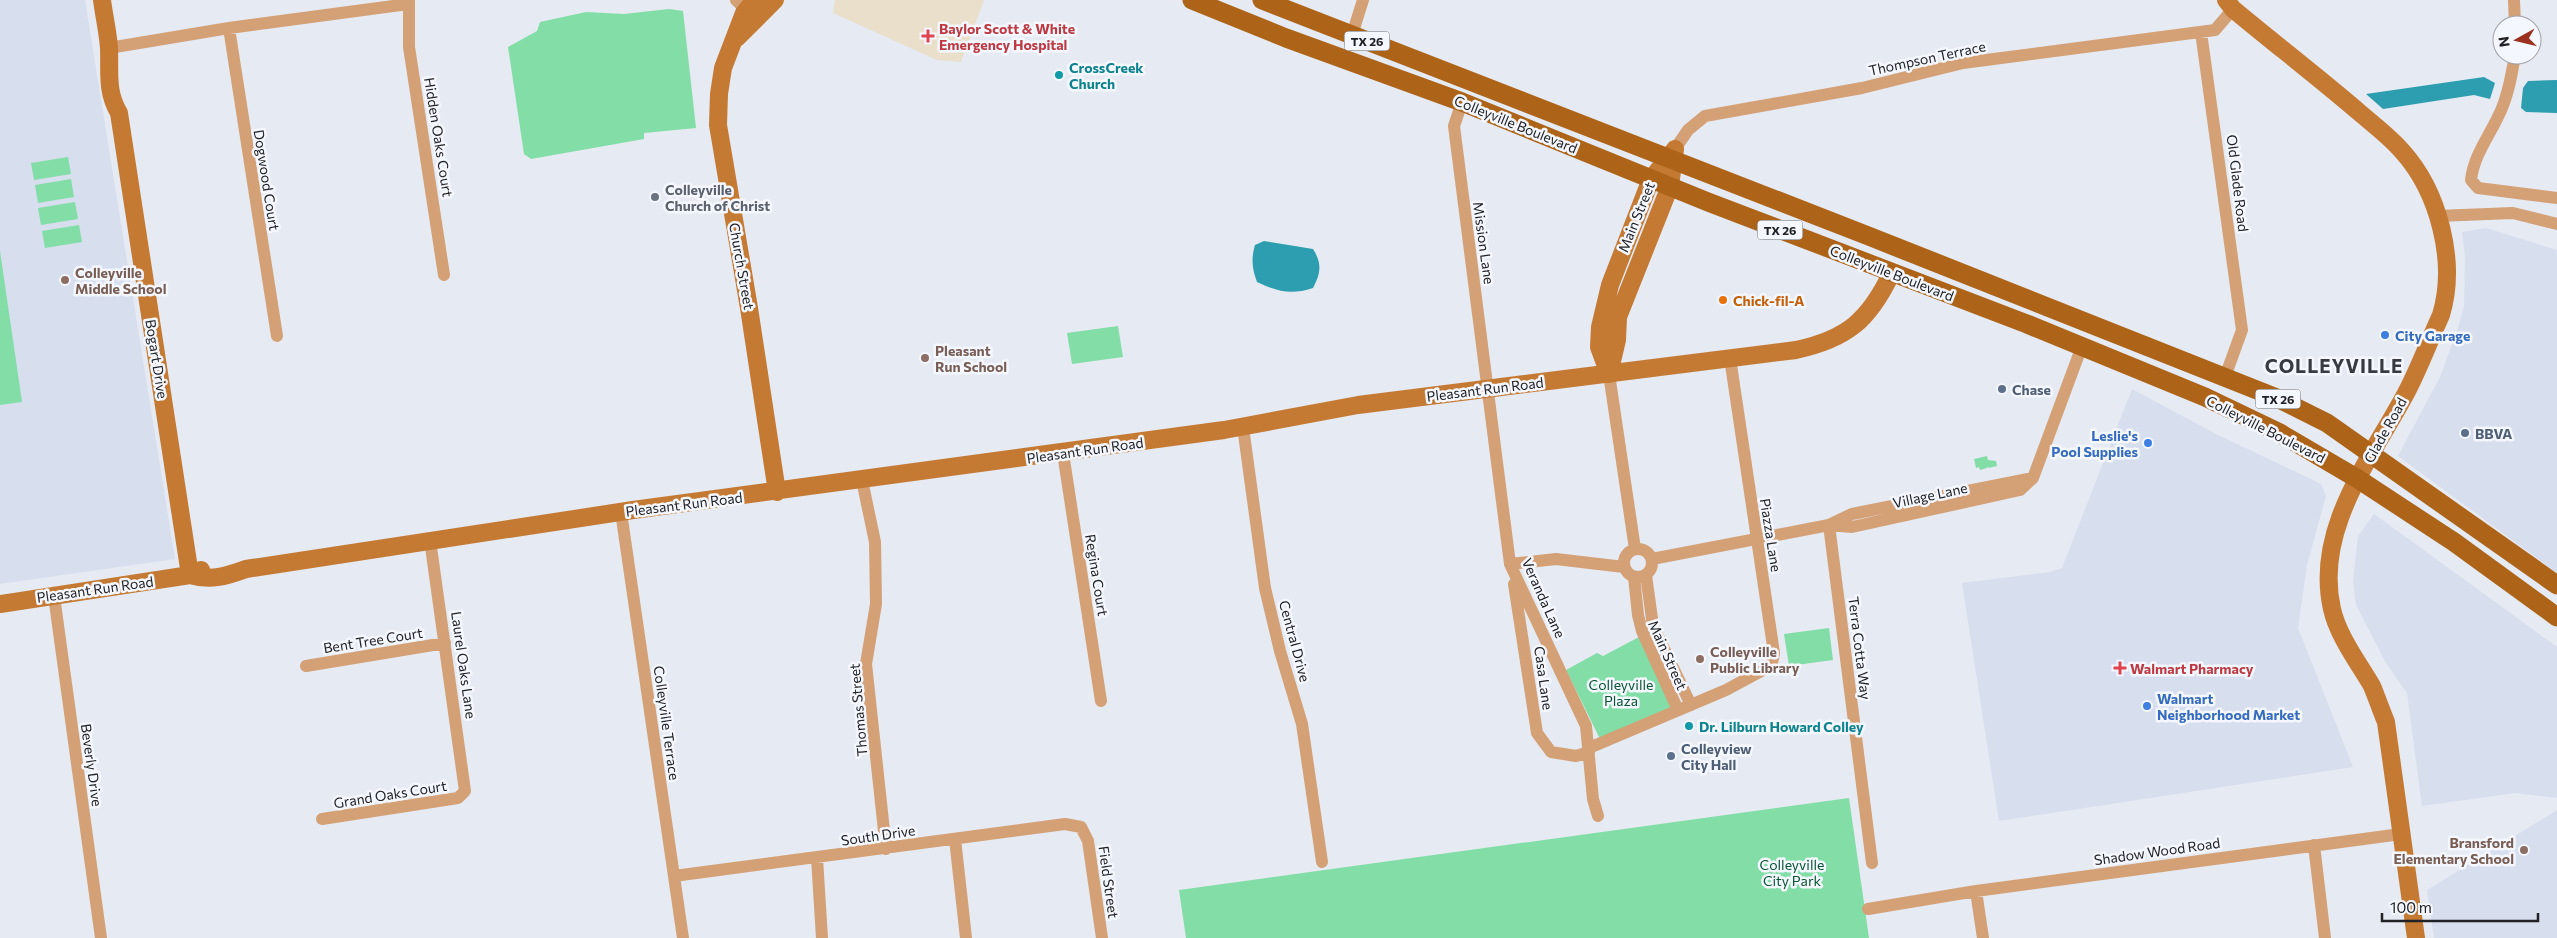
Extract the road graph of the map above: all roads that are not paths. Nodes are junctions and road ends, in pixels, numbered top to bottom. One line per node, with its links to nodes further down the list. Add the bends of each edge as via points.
1 (102, 0): 14 (street, Bogart Drive)
2 (775, 0): 9 (street, Church Street)
3 (1192, 0): 15 (main road, Colleyville Boulevard / TX 26)
4 (1262, 0): 13 (main road, Colleyville Boulevard / TX 26)
5 (1363, 0): 13 (street)
6 (2514, 0): 10 (street)
7 (408, 2): 11 (street); 26 (street, Hidden Oaks Court, via 410,47)
8 (2230, 4): 12 (street, via 2215,30); 23 (street, Glade Road, via 2402,150 2421,178)
9 (748, 7): 38 (street, Church Street, via 720,80 718,126)
10 (2515, 15)
11 (229, 28): 14 (street); 27 (street, Dogwood Court)
12 (2202, 32): 19 (street, Thompson Terrace, via 1963,63 1862,88 1705,116 1688,130); 31 (street, Old Glade Road, via 2242,330)
13 (1352, 35): 15 (main road); 17 (main road, Colleyville Boulevard / TX 26)
14 (109, 48): 47 (street, Bogart Drive, via 115,59 120,84 122,102 119,114)
15 (1337, 57): 18 (main road, Colleyville Boulevard / TX 26)
16 (2513, 65): 22 (street, via 2502,109 2473,165 2471,180 2478,188)
17 (1472, 82): 18 (main road); 19 (main road, Colleyville Boulevard / TX 26)
18 (1462, 102): 20 (main road, Colleyville Boulevard / TX 26); 32 (street, Mission Lane, via 1454,126)
19 (1672, 156): 20 (street, Main Street); 21 (street, Main Street); 31 (main road, Colleyville Boulevard / TX 26)
20 (1651, 179): 21 (main road, Colleyville Boulevard / TX 26); 30 (street, Main Street, via 1610,285 1600,326 1599,347)
21 (1670, 186): 25 (main road, Colleyville Boulevard / TX 26); 30 (street, Main Street, via 1618,317)
22 (2557, 198)
23 (2437, 216): 24 (street, via 2513,213); 35 (street, Glade Road, via 2444,236 2445,302 2414,377)
24 (2557, 224)
25 (1891, 274): 28 (main road, Colleyville Boulevard / TX 26); 29 (street, Pleasant Run Road, via 1873,307 1840,336 1820,345 1796,350)
26 (444, 275)
27 (277, 336)
28 (2082, 346): 36 (main road, Colleyville Boulevard / TX 26, via 2205,397 2278,432); 40 (street, Village Lane, via 2033,478 2020,490 1852,527)
29 (1730, 358): 30 (street, Pleasant Run Road); 41 (street, Piazza Lane)
30 (1609, 374): 32 (street, Pleasant Run Road); 43 (street, Main Street)
31 (2225, 377): 35 (main road, Colleyville Boulevard / TX 26, via 2303,410)
32 (1490, 389): 33 (street, Pleasant Run Road, via 1358,405); 45 (street, Veranda Lane)
33 (1243, 427): 34 (street, Pleasant Run Road); 69 (street, Central Drive, via 1265,588 1302,724)
34 (1063, 453): 37 (street, Pleasant Run Road); 56 (street, Regina Court)
35 (2371, 454): 36 (street, Glade Road); 49 (main road, Colleyville Boulevard / TX 26)
36 (2358, 479): 52 (main road, Colleyville Boulevard / TX 26, via 2454,542); 64 (street, Glade Road, via 2330,550 2328,581 2336,622 2373,689 2386,722)
37 (862, 480): 38 (street, Pleasant Run Road); 67 (street, Thomas Street, via 875,542 876,604 866,664)
38 (777, 492): 39 (street, Pleasant Run Road)
39 (621, 512): 42 (street, Pleasant Run Road); 71 (street, Colleyville Terrace)
40 (1829, 525): 41 (street, Village Lane); 70 (street, Terra Cotta Way)
41 (1756, 538): 44 (street, Village Lane); 55 (street, Piazza Lane, via 1774,654 1767,668)
42 (430, 540): 47 (street, Pleasant Run Road, via 246,569 201,570); 53 (street, Laurel Oaks Lane)
43 (1635, 549): 44 (street, via 1646,551); 46 (street, via 1627,554)
44 (1652, 559): 48 (street, via 1650,571)
45 (1510, 564): 46 (street, via 1556,559); 59 (street, Veranda Lane, via 1586,726); 59 (street, Casa Lane, via 1537,734 1551,752 1562,756 1576,756)
46 (1624, 567): 48 (street)
47 (190, 575): 50 (street, Pleasant Run Road)
48 (1640, 576): 57 (street, Main Street, via 1653,626); 58 (street, Main Street, via 1638,615 1642,631)
49 (2557, 585)
50 (54, 596): 51 (street, Pleasant Run Road); 74 (street, Beverly Drive)
51 (0, 604)
52 (2557, 617)
53 (445, 643): 54 (street, Bent Tree Court); 60 (street, Laurel Oaks Lane, via 465,780)
54 (306, 666)
55 (1726, 690): 57 (street, Main Street)
56 (1101, 701)
57 (1691, 705): 58 (street, Main Street)
58 (1678, 710): 59 (street, Casa Lane)
59 (1589, 750): 61 (street, Veranda Lane, via 1593,798)
60 (462, 795): 62 (street, Grand Oaks Court)
61 (1598, 816)
62 (322, 819)
63 (1084, 830): 65 (street, South Drive, via 1065,824); 78 (street, Field Street)
64 (2401, 834): 66 (street, Shadow Wood Road); 81 (street, Glade Road)
65 (955, 839): 67 (street, South Drive); 77 (street)
66 (2314, 845): 72 (street, Shadow Wood Road); 80 (street)
67 (886, 849): 68 (street, South Drive)
68 (817, 858): 71 (street, South Drive); 76 (street)
69 (1322, 862)
70 (1872, 864)
71 (674, 876): 75 (street, Colleyville Terrace)
72 (1976, 891): 73 (street, Shadow Wood Road); 79 (street)
73 (1868, 909)
74 (101, 938)
75 (683, 938)
76 (822, 938)
77 (966, 938)
78 (1102, 938)
79 (1983, 938)
80 (2325, 938)
81 (2416, 938)

